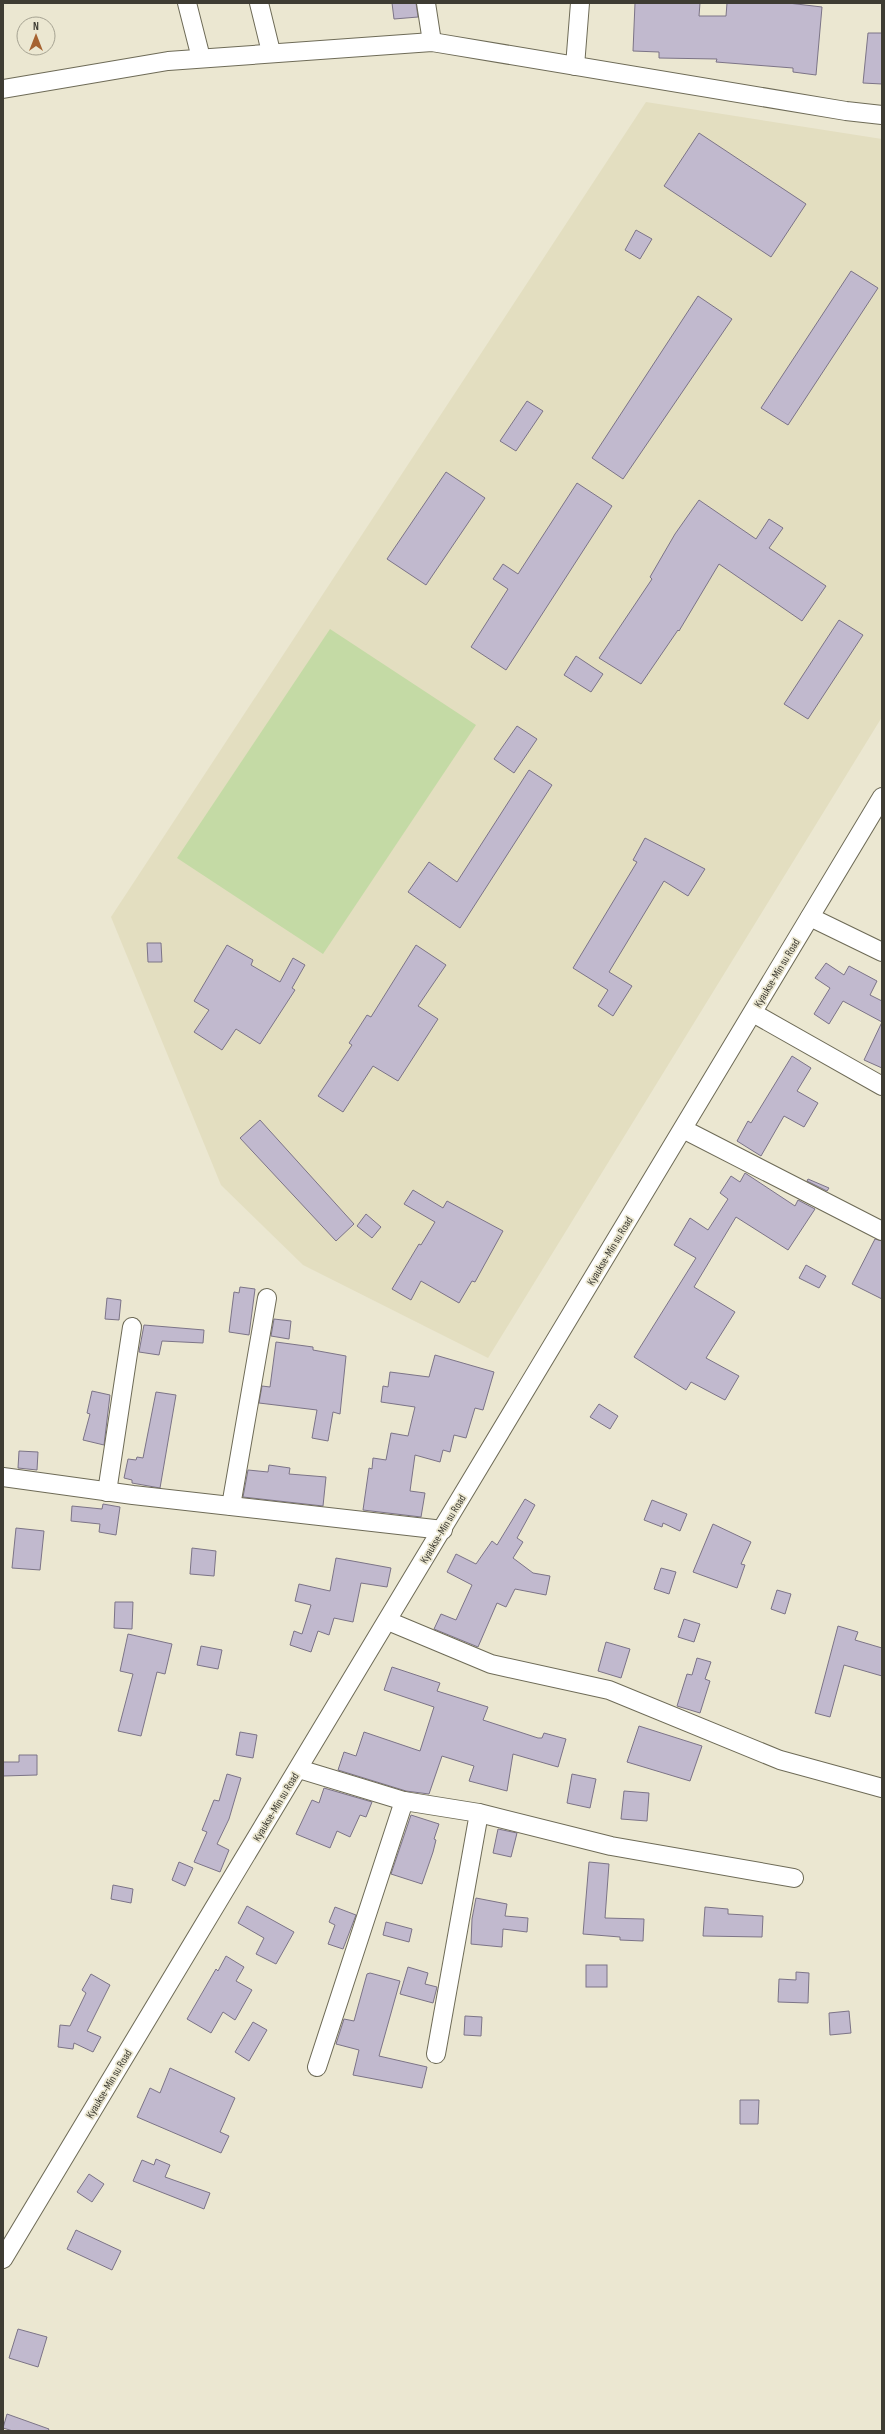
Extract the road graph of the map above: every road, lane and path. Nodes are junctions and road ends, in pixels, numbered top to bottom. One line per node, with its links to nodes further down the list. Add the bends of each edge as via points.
1 (187, 3): 7 (street)
2 (258, 3): 6 (street)
3 (426, 3): 5 (street)
4 (580, 3): 8 (street)
5 (432, 42): 6 (street); 8 (street)
6 (271, 52): 7 (street)
7 (201, 58): 9 (street, via 168,61)
8 (575, 66): 10 (street)
9 (3, 89)
10 (882, 115)
11 (882, 797): 12 (street, Kyaukse-Min su Road)
12 (810, 917): 13 (street); 14 (street, Kyaukse-Min su Road)
13 (882, 952)
14 (753, 1013): 15 (street); 16 (street, Kyaukse-Min su Road)
15 (882, 1086)
16 (683, 1129): 17 (street); 23 (street, Kyaukse-Min su Road)
17 (882, 1231)
18 (267, 1298): 22 (street)
19 (132, 1327): 21 (street)
20 (3, 1477): 21 (street)
21 (107, 1492): 22 (street)
22 (231, 1506): 23 (street)
23 (443, 1530): 24 (street, Kyaukse-Min su Road)
24 (388, 1621): 25 (street, Kyaukse-Min su Road); 26 (street, via 491,1664 609,1690 780,1760)
25 (299, 1770): 27 (street); 32 (street, Kyaukse-Min su Road)
26 (882, 1788)
27 (404, 1801): 28 (street); 31 (street)
28 (479, 1812): 29 (street, via 611,1846); 30 (street)
29 (794, 1878)
30 (436, 2054)
31 (317, 2067)
32 (3, 2260)

